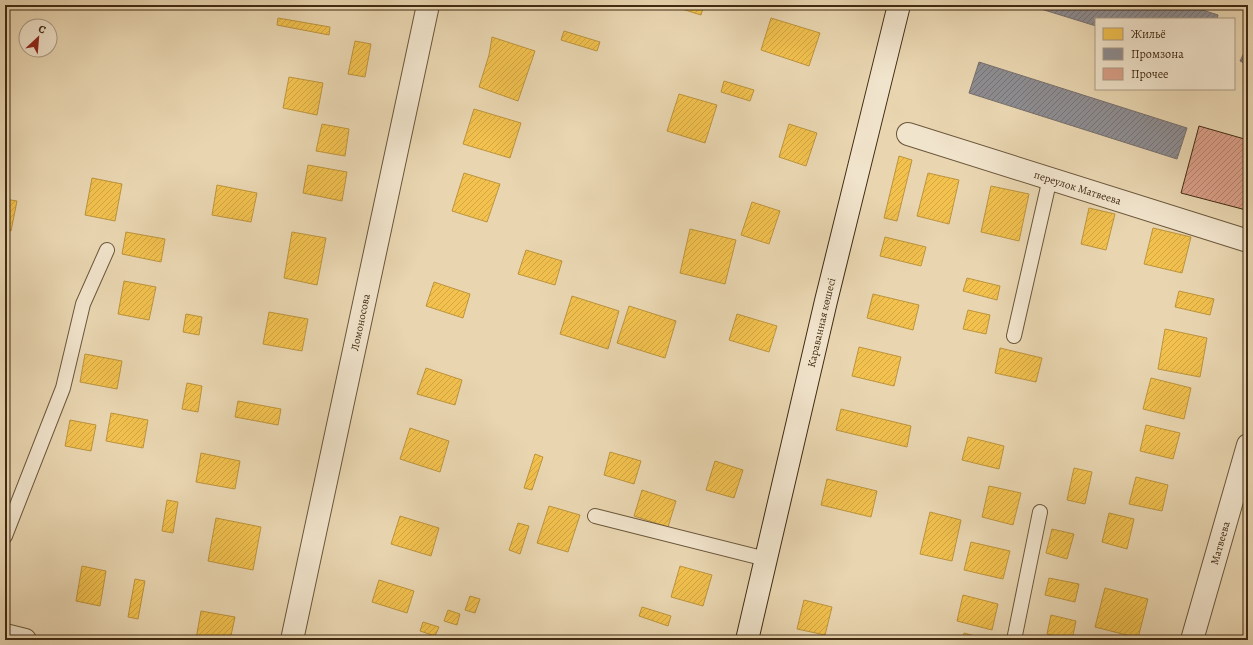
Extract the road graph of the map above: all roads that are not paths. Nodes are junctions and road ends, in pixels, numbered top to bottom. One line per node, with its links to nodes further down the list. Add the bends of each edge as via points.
1 (428, 5): 15 (street, Ломоносова)
2 (899, 5): 12 (street, Караванная көшесі)
3 (908, 134): 4 (street, переулок Матвеева)
4 (1050, 178): 5 (street, переулок Матвеева); 7 (lane)
5 (1248, 241)
6 (107, 250): 11 (lane, via 83,304 63,388)
7 (1014, 336)
8 (1248, 445): 18 (street, Матвеева)
9 (1040, 512): 17 (lane)
10 (596, 516): 12 (lane)
11 (5, 536)
12 (766, 559): 16 (street, Караванная көшесі)
13 (5, 635): 14 (street)
14 (25, 640)
15 (292, 640)
16 (747, 640)
17 (1014, 640)
18 (1192, 640)

